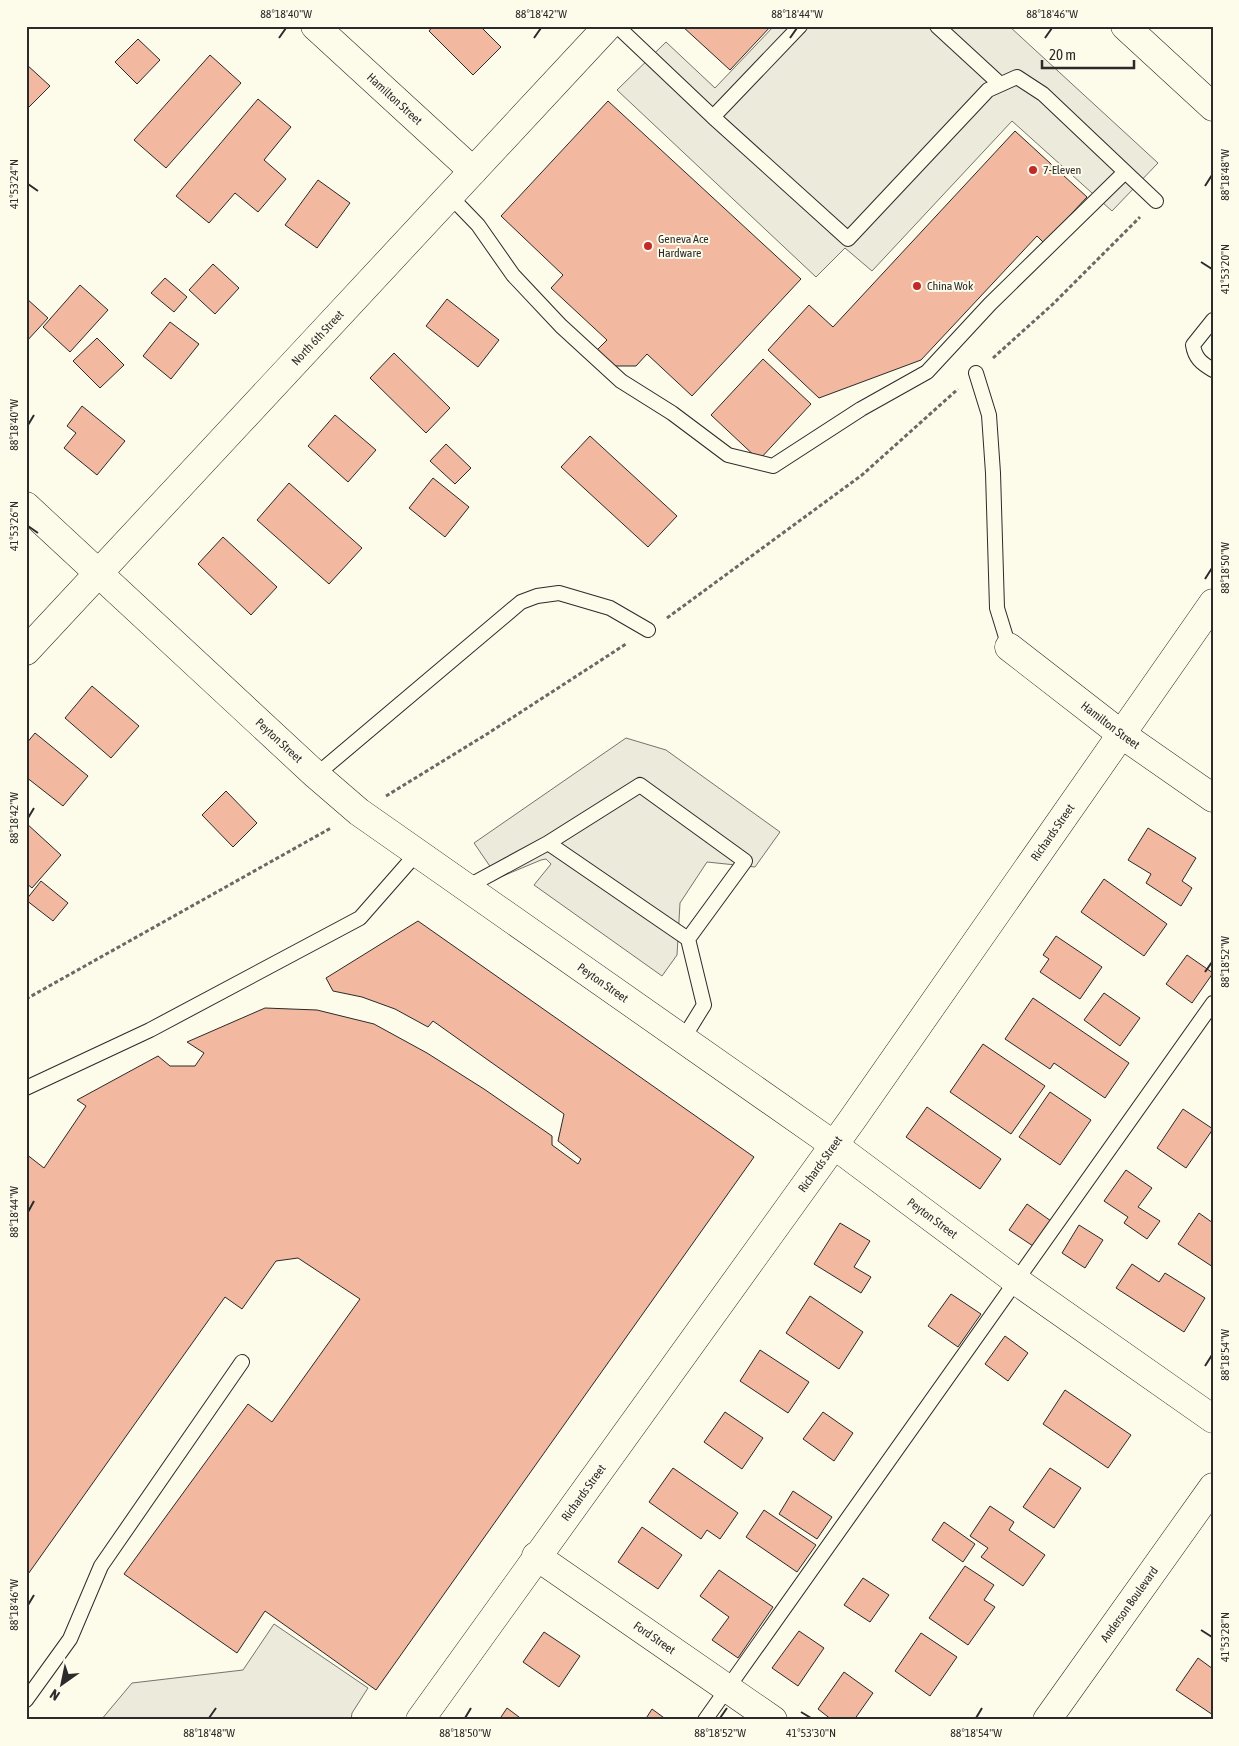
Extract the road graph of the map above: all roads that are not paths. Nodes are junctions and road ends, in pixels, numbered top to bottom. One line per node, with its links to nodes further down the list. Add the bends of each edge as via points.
1 (315, 26): 10 (street, Hamilton Street)
2 (608, 26): 10 (street, North 6th Street)
3 (617, 26): 9 (lane)
4 (800, 26): 9 (lane)
5 (937, 26): 7 (lane)
6 (1125, 26): 8 (street)
7 (1000, 84): 9 (lane, via 988,90 848,239); 11 (lane, via 1017,77 1043,94)
8 (1213, 107)
9 (713, 116)
10 (474, 172): 12 (street, North 6th Street)
11 (1125, 172): 12 (lane, via 990,304 926,372 861,408 773,466 728,455 672,413 621,381 561,326 513,274 478,225); 13 (lane)
12 (450, 196): 18 (street, North 6th Street)
13 (1156, 201)
14 (1213, 320): 15 (lane, via 1193,344 1199,361)
15 (1213, 370)
16 (976, 374): 21 (lane, via 989,415 997,608)
17 (26, 506): 18 (street, Peyton Street)
18 (99, 574): 22 (street, North 6th Street); 24 (street, Peyton Street)
19 (1213, 603): 23 (street, Richards Street)
20 (648, 630): 24 (lane, via 610,608 558,594 521,602)
21 (1009, 647): 23 (street, Hamilton Street)
22 (26, 651)
23 (1121, 734): 25 (street, Hamilton Street); 33 (street, Richards Street)
24 (316, 775): 27 (street, Peyton Street, via 359,812)
25 (1213, 798)
26 (548, 843): 28 (lane); 29 (lane); 29 (lane, via 640,785 745,861)
27 (417, 853): 28 (street, Peyton Street); 32 (lane, via 360,918 150,1030)
28 (467, 887): 31 (street, Peyton Street)
29 (688, 939): 31 (lane, via 704,1005)
30 (1213, 1003): 34 (lane)
31 (683, 1039): 33 (street, Peyton Street)
32 (26, 1088)
33 (834, 1145): 34 (street, Peyton Street); 38 (street, Richards Street)
34 (1014, 1280): 36 (street, Peyton Street); 39 (lane)
35 (242, 1362): 40 (lane, via 101,1566 70,1639)
36 (1213, 1419)
37 (1213, 1487): 44 (street, Anderson Boulevard)
38 (536, 1556): 39 (street, Ford Street); 41 (street, Richards Street)
39 (727, 1688): 42 (lane); 43 (street, Ford Street)
40 (26, 1700)
41 (420, 1720)
42 (705, 1720)
43 (773, 1720)
44 (1047, 1720)

